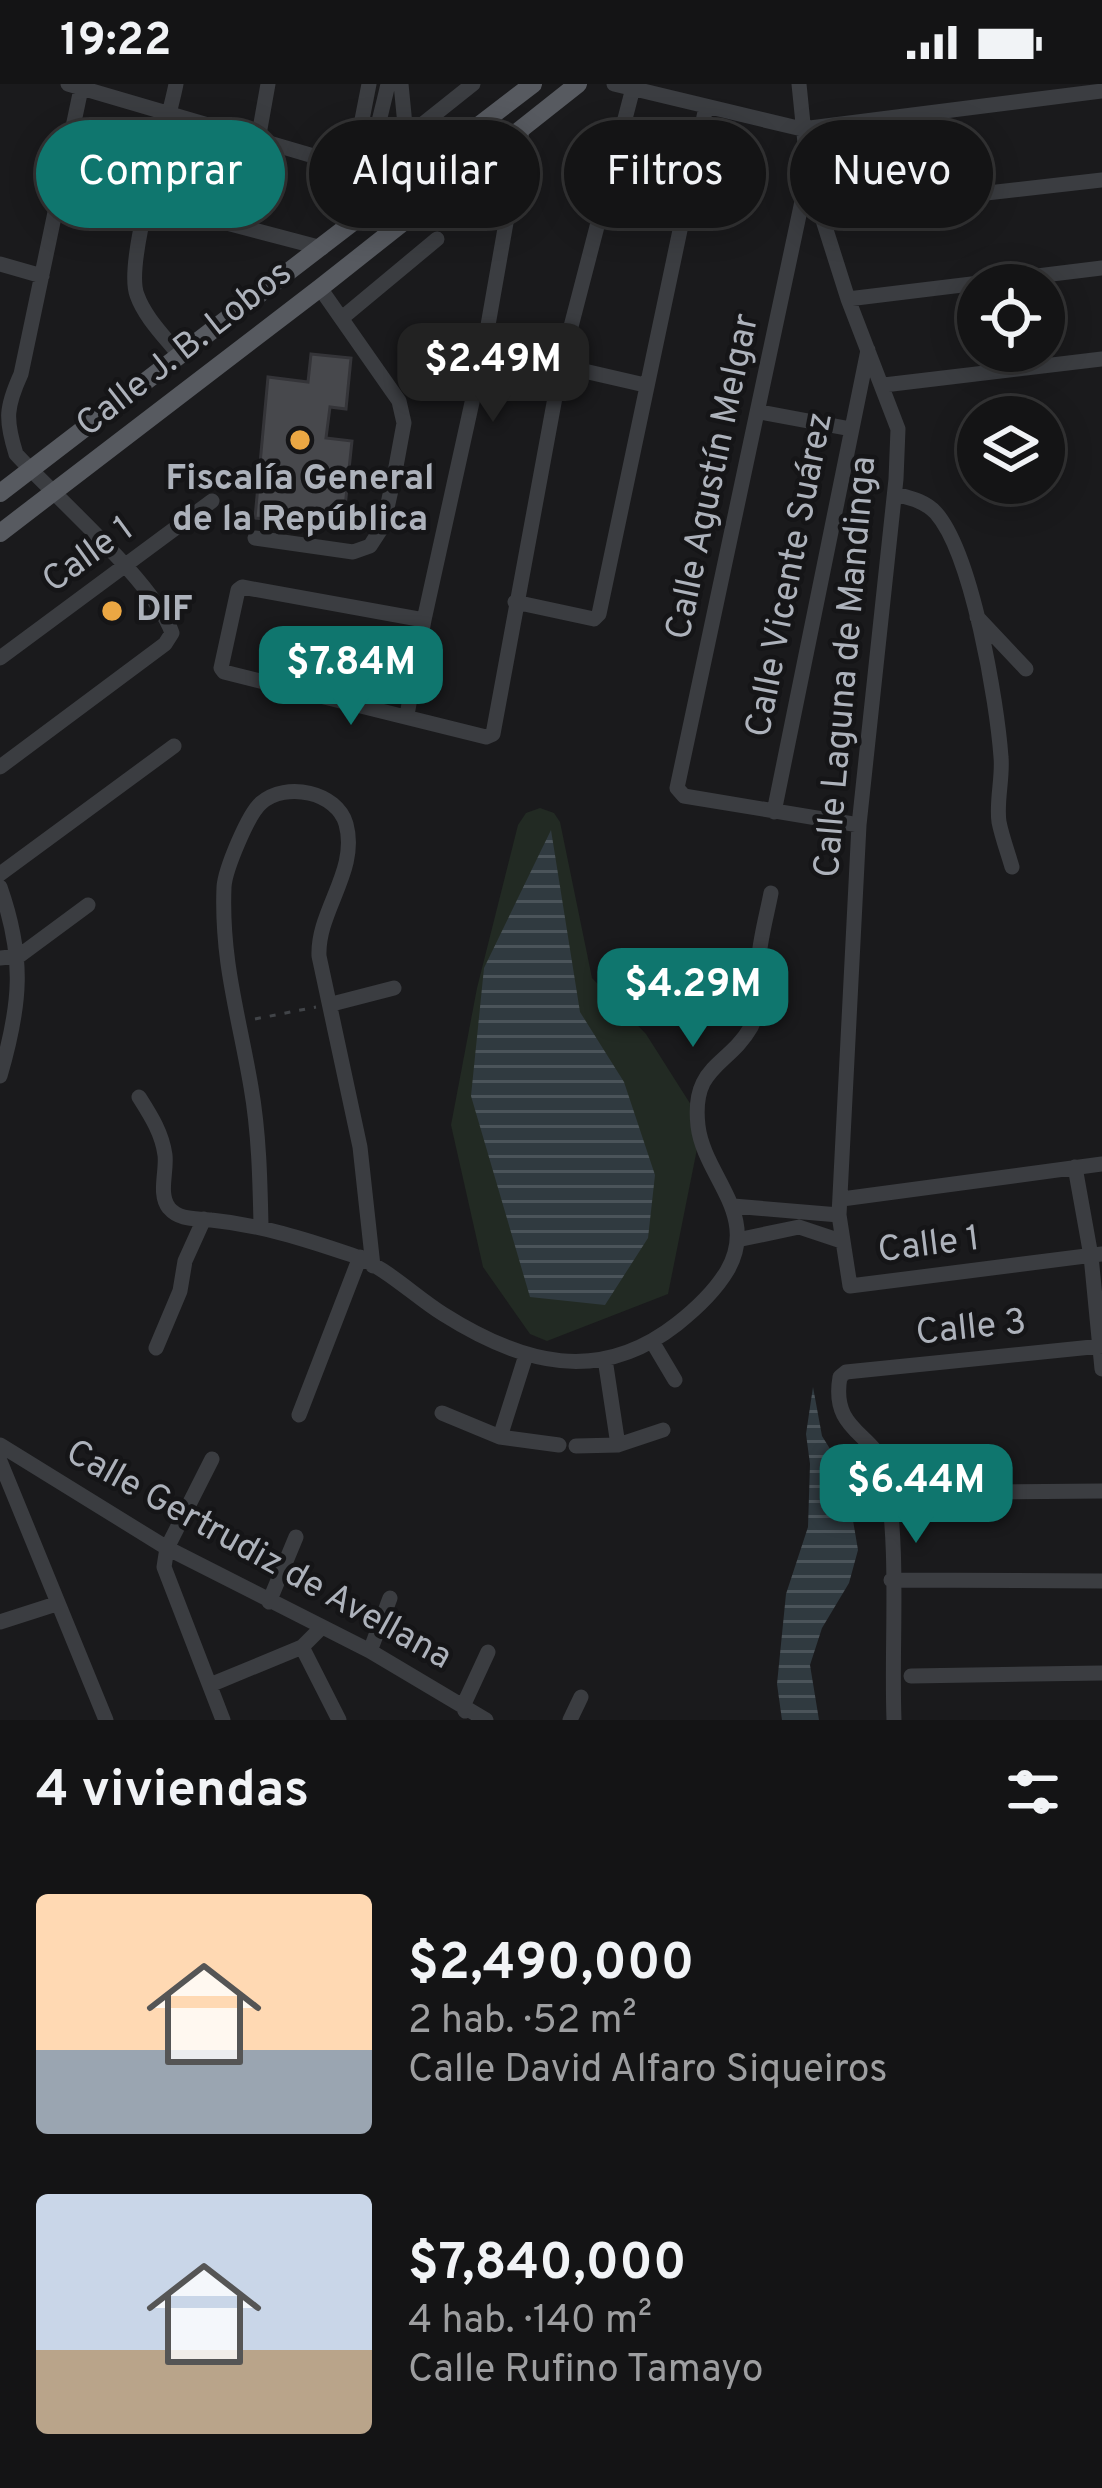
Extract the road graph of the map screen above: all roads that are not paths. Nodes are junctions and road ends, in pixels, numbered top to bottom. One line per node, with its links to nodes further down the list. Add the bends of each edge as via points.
1 (176, 84): 15 (street)
2 (268, 84): 18 (street)
3 (369, 84): 19 (street)
4 (388, 84): 20 (street)
5 (401, 84): 21 (street)
6 (473, 84): 22 (street)
7 (533, 84): 23 (main road, Calle J. B. Lobos)
8 (578, 84): 24 (main road, Calle J. B. Lobos)
9 (614, 84): 12 (street)
10 (799, 84): 25 (street, Calle Laguna de Mandinga)
11 (77, 86): 15 (street); 41 (street)
12 (633, 88): 14 (street); 49 (street)
13 (1102, 91): 26 (street)
14 (706, 107): 27 (street); 50 (street)
15 (170, 116): 16 (street); 17 (street)
16 (169, 120)
17 (185, 120)
18 (262, 120)
19 (361, 120)
20 (380, 120)
21 (405, 120)
22 (426, 120)
23 (486, 120)
24 (532, 120)
25 (801, 120)
26 (873, 120)
27 (790, 126)
28 (1102, 180): 29 (street)
29 (993, 192)
30 (143, 228): 47 (street, via 137,296)
31 (246, 228): 38 (street)
32 (347, 228): 38 (main road, Calle J. B. Lobos)
33 (396, 228): 42 (main road, Calle J. B. Lobos)
34 (506, 228): 45 (street)
35 (796, 228): 52 (street, Calle Agustín Melgar)
36 (828, 228): 43 (street, Calle Laguna de Mandinga)
37 (437, 238): 44 (street)
38 (322, 248): 47 (main road, Calle J. B. Lobos)
39 (0, 265): 41 (street)
40 (1102, 268): 43 (street)
41 (42, 276): 54 (street, via 8,404 16,454)
42 (320, 288): 44 (street); 55 (main road, Calle J. B. Lobos)
43 (848, 299): 46 (street, Calle Laguna de Mandinga)
44 (342, 318): 60 (street, via 399,401 404,423 383,526 370,546 353,552)
45 (484, 348): 49 (street); 64 (street)
46 (868, 350): 51 (street, Calle Laguna de Mandinga); 53 (street, Calle Vicente Suárez)
47 (180, 356): 54 (main road, Calle J. B. Lobos)
48 (1102, 359): 51 (street)
49 (561, 365): 50 (street); 62 (street)
50 (646, 385): 62 (street, via 599,614)
51 (884, 385): 57 (street, Calle Laguna de Mandinga, via 898,429)
52 (760, 412): 53 (street); 70 (street, Calle Agustín Melgar, via 678,793)
53 (851, 429): 70 (street, Calle Vicente Suárez)
54 (31, 471): 55 (street); 56 (main road, Calle J. B. Lobos)
55 (54, 492): 59 (main road, Calle J. B. Lobos); 61 (street)
56 (0, 493)
57 (895, 494): 63 (street, via 920,500 946,528); 71 (street, Calle Laguna de Mandinga)
58 (212, 501): 61 (street, Calle 1)
59 (0, 532)
60 (255, 538)
61 (126, 568): 65 (street, Calle 1); 69 (street, via 172,633)
62 (515, 602): 67 (street, via 493,734)
63 (975, 615): 66 (street); 72 (street, via 1001,759 999,820)
64 (424, 620): 67 (street); 67 (street, via 242,587 221,668)
65 (0, 658)
66 (1026, 669)
67 (407, 715)
68 (174, 746): 73 (street)
69 (0, 767)
70 (774, 812): 71 (street)
71 (859, 824): 87 (street, Calle Laguna de Mandinga)
72 (1012, 867)
73 (0, 874)
74 (0, 887): 77 (street)
75 (771, 893): 86 (street, via 754,1019 706,1073 698,1101 698,1130)
76 (88, 905): 77 (street)
77 (19, 956): 78 (street); 81 (street)
78 (0, 958)
79 (394, 988): 80 (street)
80 (332, 1004): 90 (street, via 320,925 339,892 347,829 328,799 277,795 249,820 224,880 227,976 251,1086); 94 (street, via 360,1147)
81 (7, 1026): 82 (street)
82 (0, 1076)
83 (139, 1097): 88 (street, via 165,1155 167,1206)
84 (1102, 1164): 85 (street)
85 (1075, 1167): 87 (street); 93 (street)
86 (733, 1206): 89 (street); 91 (street)
87 (841, 1207): 89 (street); 92 (street, Calle 1)
88 (204, 1219): 90 (street); 97 (street)
89 (798, 1220): 91 (street); 92 (street)
90 (261, 1225): 94 (street)
91 (736, 1240): 95 (street, via 722,1279)
92 (841, 1241): 93 (street, Calle 1, via 850,1286)
93 (1097, 1255): 96 (street)
94 (367, 1262): 98 (street, via 445,1316); 103 (street)
95 (653, 1343): 99 (street); 101 (street)
96 (1101, 1346): 100 (street); 111 (street, Calle 3, via 846,1372 837,1382 847,1424 880,1456)
97 (156, 1348)
98 (526, 1355): 99 (street); 105 (street)
99 (605, 1359): 107 (street)
100 (1102, 1369)
101 (675, 1380)
102 (442, 1413): 105 (street)
103 (299, 1415)
104 (663, 1430): 107 (street)
105 (500, 1437): 107 (street)
106 (0, 1444): 113 (street, Calle Gertrudiz de Avellana)
107 (618, 1445)
108 (212, 1460): 113 (street)
109 (0, 1461): 118 (street)
110 (1102, 1491): 111 (street)
111 (889, 1493): 114 (street)
112 (296, 1537): 117 (street)
113 (167, 1548): 117 (street, Calle Gertrudiz de Avellana); 126 (street, via 168,1581)
114 (891, 1580): 115 (street); 134 (street)
115 (1102, 1581)
116 (390, 1598): 122 (street)
117 (269, 1602): 120 (street, Calle Gertrudiz de Avellana)
118 (56, 1604): 119 (street); 129 (street)
119 (0, 1622)
120 (320, 1629): 121 (street); 122 (street, Calle Gertrudiz de Avellana)
121 (302, 1647): 126 (street); 131 (street)
122 (370, 1651): 128 (street, Calle Gertrudiz de Avellana)
123 (488, 1652): 128 (street)
124 (1102, 1673): 125 (street)
125 (911, 1676)
126 (210, 1684): 130 (street)
127 (581, 1697): 133 (street)
128 (466, 1713): 132 (street, Calle Gertrudiz de Avellana)
129 (106, 1720)
130 (223, 1720)
131 (339, 1720)
132 (486, 1720)
133 (570, 1720)
134 (894, 1720)

